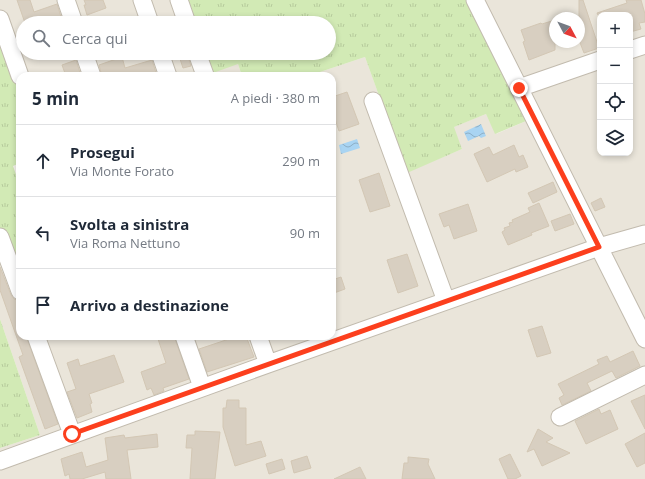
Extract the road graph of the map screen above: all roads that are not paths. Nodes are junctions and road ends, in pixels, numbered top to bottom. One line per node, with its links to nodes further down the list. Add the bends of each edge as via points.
1 (66, 0): 5 (street)
2 (142, 0): 6 (street)
3 (179, 0): 7 (street)
4 (475, 0): 19 (street)
5 (72, 16)
6 (148, 16)
7 (185, 16)
8 (0, 19): 15 (street)
9 (645, 44): 10 (street)
10 (633, 49)
11 (86, 60): 16 (street)
12 (162, 60): 17 (street)
13 (200, 60): 18 (street)
14 (597, 61): 19 (street)
15 (19, 72)
16 (91, 72)
17 (167, 72)
18 (204, 72)
19 (519, 88): 23 (street)
20 (373, 101): 25 (street)
21 (645, 234): 23 (street)
22 (0, 237): 24 (street)
23 (599, 247): 25 (street); 26 (street)
24 (16, 280)
25 (446, 301): 30 (street)
26 (645, 339)
27 (37, 340): 36 (street)
28 (185, 340): 34 (street)
29 (259, 340): 32 (street)
30 (336, 340)
31 (336, 340): 32 (street)
32 (268, 364): 34 (street)
33 (645, 376): 35 (street)
34 (202, 387): 36 (street)
35 (560, 417)
36 (72, 434): 37 (street)
37 (0, 460)

